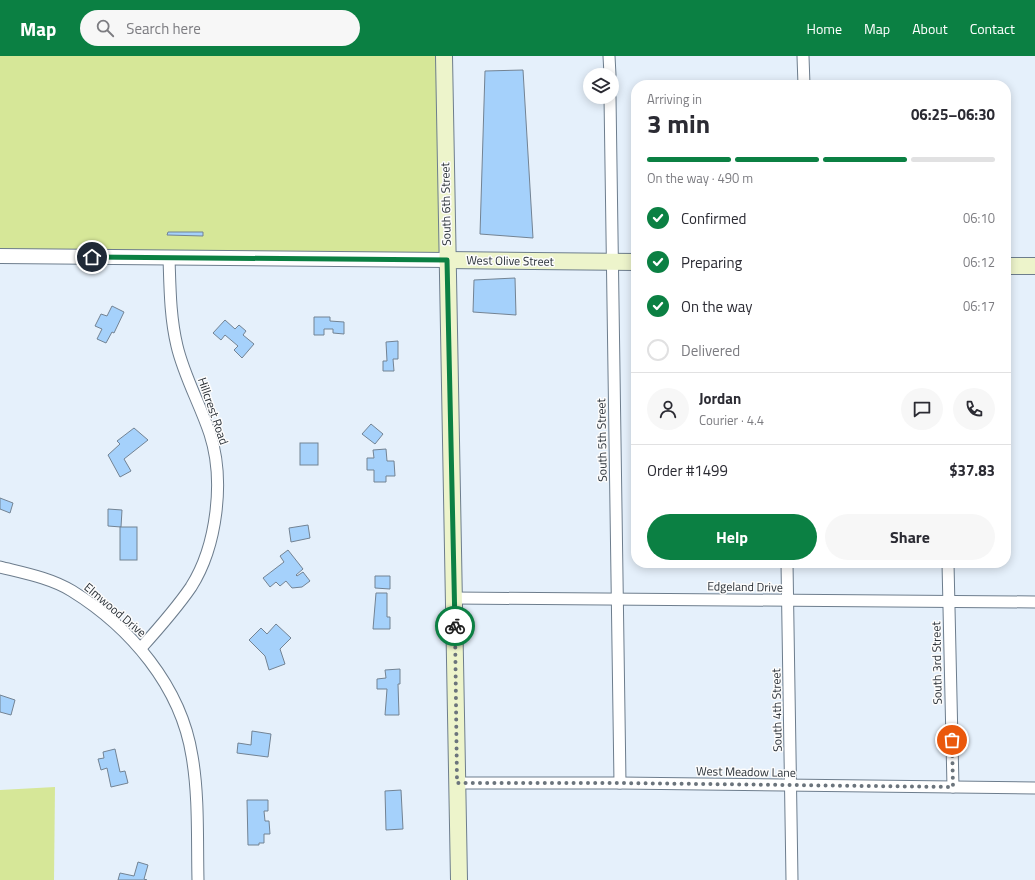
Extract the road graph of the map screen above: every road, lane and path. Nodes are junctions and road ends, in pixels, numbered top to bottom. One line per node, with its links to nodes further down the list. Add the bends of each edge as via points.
1 (444, 56): 9 (main road, South 6th Street)
2 (609, 56): 4 (street)
3 (803, 56): 5 (street)
4 (610, 68)
5 (804, 80)
6 (610, 104): 10 (street, South 5th Street)
7 (0, 256): 8 (street, West Olive Street)
8 (169, 258): 9 (street, West Olive Street); 22 (street, Hillcrest Road, via 173,327 177,348 210,435 218,484 217,499 213,528 202,565 192,586)
9 (447, 260): 10 (main road, West Olive Street); 17 (main road, South 6th Street)
10 (613, 262): 11 (main road, West Olive Street); 18 (street, South 5th Street)
11 (631, 262)
12 (1011, 266): 13 (main road)
13 (1035, 266)
14 (0, 567): 22 (street, Elmwood Drive, via 40,577 71,590 101,612)
15 (788, 568): 19 (street, South 4th Street)
16 (948, 568): 20 (street, South 3rd Street)
17 (454, 598): 18 (street, Edgeland Drive); 23 (main road, South 6th Street)
18 (618, 598): 19 (street, Edgeland Drive); 24 (street, South 5th Street)
19 (788, 600): 20 (street, Edgeland Drive); 25 (street, South 4th Street)
20 (949, 601): 21 (street, Edgeland Drive); 26 (street, South 3rd Street)
21 (1035, 602)
22 (141, 648): 28 (street, Elmwood Drive, via 174,702 192,754 197,806)
23 (457, 783): 24 (street, West Meadow Lane); 29 (main road, South 6th Street)
24 (620, 783): 25 (street, West Meadow Lane)
25 (791, 786): 26 (street, West Meadow Lane); 30 (street, South 4th Street)
26 (953, 787): 27 (street, West Meadow Lane)
27 (1035, 788)
28 (198, 880)
29 (459, 880)
30 (792, 880)

